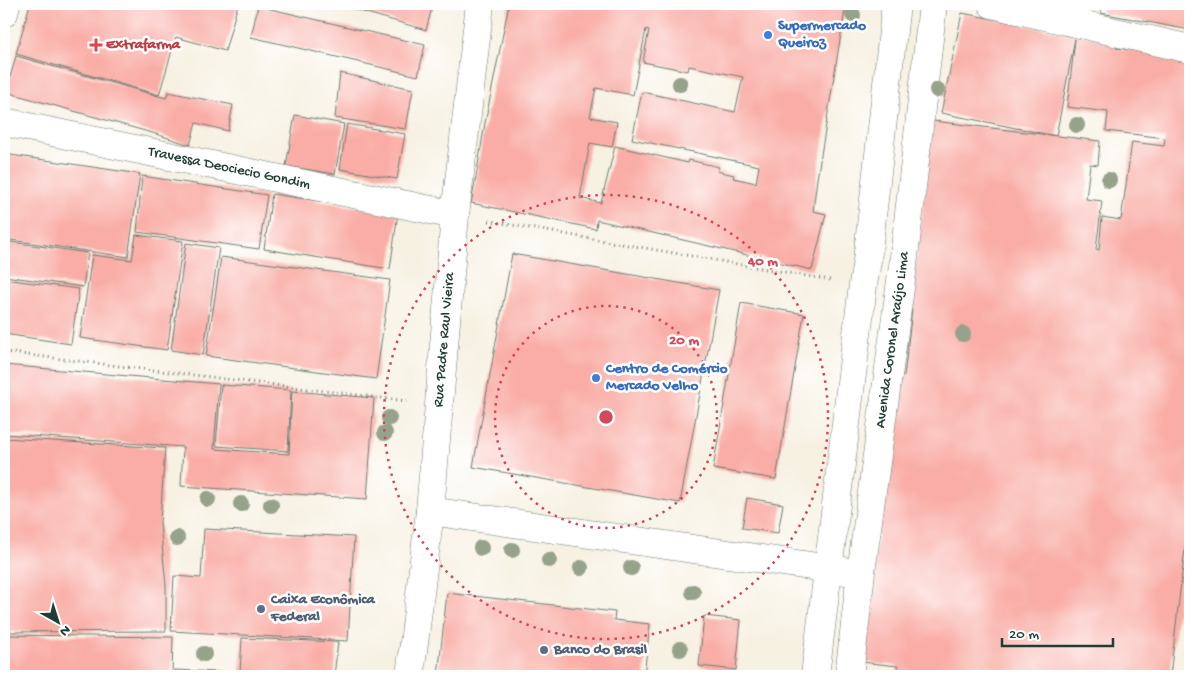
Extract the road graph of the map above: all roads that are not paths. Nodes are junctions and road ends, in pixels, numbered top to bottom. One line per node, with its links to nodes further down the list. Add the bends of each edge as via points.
1 (6, 4): 6 (street)
2 (480, 4): 9 (street, Rua Padre Raul Vieira)
3 (896, 4): 11 (street)
4 (933, 4): 10 (street, Avenida Coronel Araújo Lima)
5 (992, 4): 7 (street)
6 (4, 13)
7 (1190, 49)
8 (4, 122): 9 (street, Travessa Deociecio Gondim)
9 (455, 215): 12 (street, Rua Padre Raul Vieira)
10 (904, 266): 11 (street); 14 (street, Avenida Coronel Araújo Lima)
11 (865, 273): 13 (street)
12 (430, 512): 13 (street); 15 (street, Rua Padre Raul Vieira)
13 (828, 569): 14 (street); 16 (street)
14 (861, 572): 17 (street, Avenida Coronel Araújo Lima)
15 (410, 676)
16 (815, 676)
17 (849, 676)

